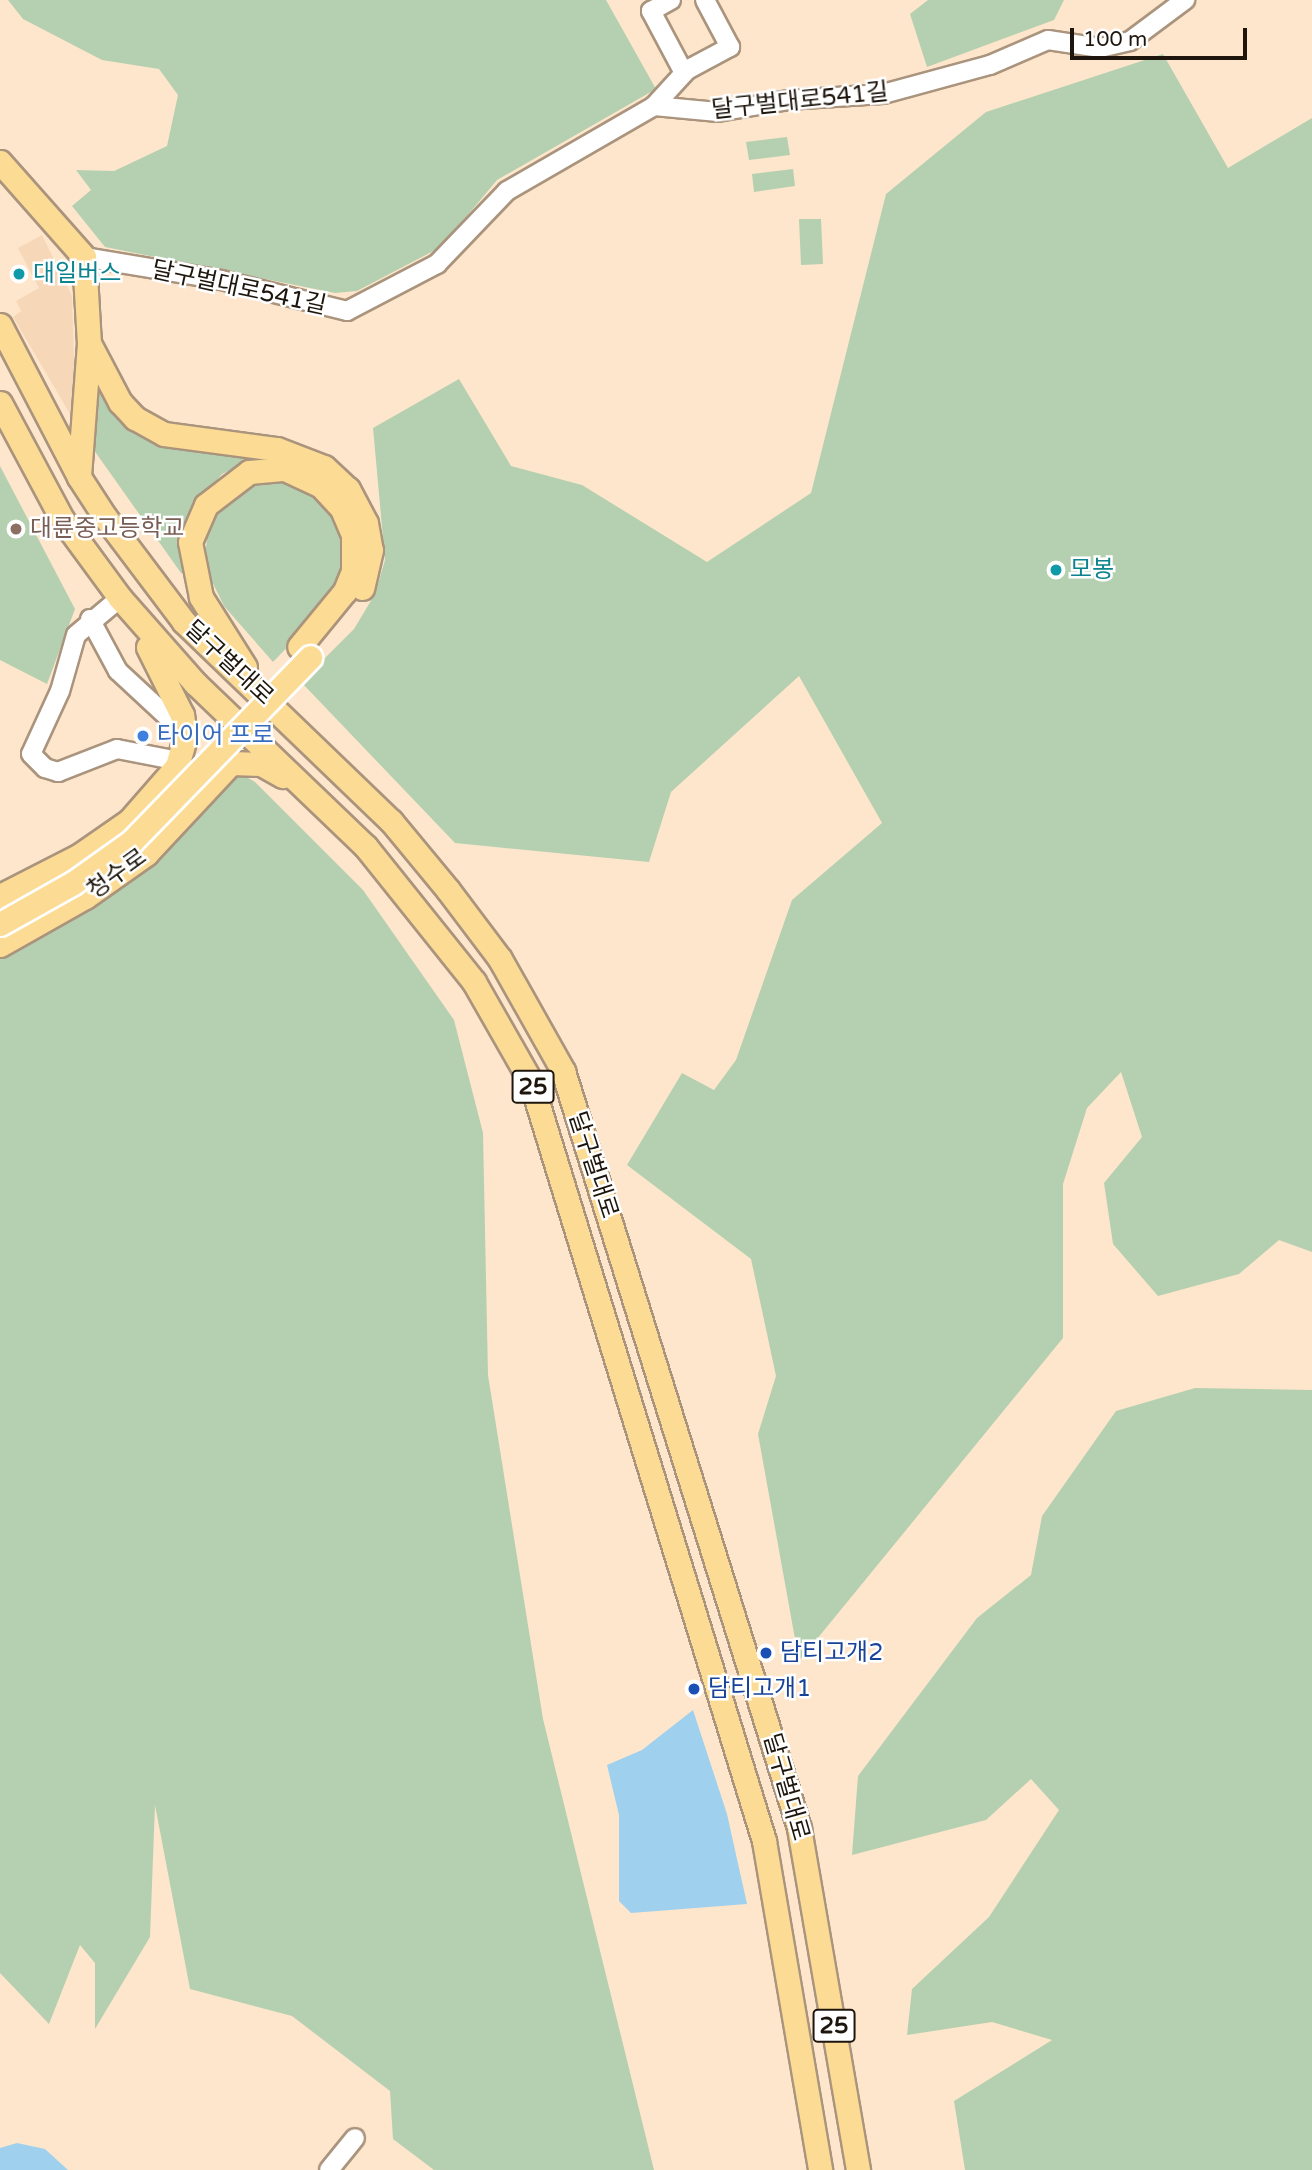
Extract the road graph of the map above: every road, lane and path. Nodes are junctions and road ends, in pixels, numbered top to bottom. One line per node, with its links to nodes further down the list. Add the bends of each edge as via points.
1 (671, 0): 4 (street, via 651,11)
2 (705, 0): 4 (street, via 730,47)
3 (1185, 0): 5 (street, 달구벌대로541길, via 1130,41 1100,48 1048,40 990,65 883,94 788,100 718,112)
4 (684, 73): 5 (street)
5 (654, 106): 7 (street, 달구벌대로541길, via 507,191 437,264 347,311 220,280)
6 (0, 162): 7 (main road)
7 (84, 257): 9 (main road)
8 (0, 325): 11 (main road, 달구벌대로 / 25)
9 (89, 343): 11 (main road); 14 (main road, via 120,401 135,418 164,434 301,455 324,467 348,489 369,536 364,585 344,620)
10 (0, 403): 12 (main road, 달구벌대로 / 25, via 62,519)
11 (79, 477): 15 (main road, 달구벌대로 / 25, via 184,622)
12 (125, 604): 13 (street); 16 (main road, via 174,693); 18 (main road, 달구벌대로 / 25, via 177,666)
13 (90, 619): 16 (street, via 118,671); 17 (street, via 76,635 60,691 31,754 45,768 58,772 117,749)
14 (304, 652): 15 (main road, via 345,591 353,571 353,535 342,509 320,485 285,470 248,472 206,505 195,523 190,562 201,597 248,672); 20 (main road, via 123,831); 21 (main road, bridge, via 132,841 73,883)
15 (289, 719): 26 (main road, 달구벌대로 / 25, via 391,821 463,909 528,1003 563,1071 740,1627 811,1881)
16 (185, 733): 17 (main road, 청수로)
17 (178, 761): 19 (main road, 청수로, via 129,821 80,855)
18 (296, 779): 22 (main road, 청수로, via 243,761 231,763 146,854 85,897); 25 (main road, 달구벌대로 / 25, via 366,847 446,946 494,1013 531,1082 764,1841)
19 (0, 896)
20 (0, 907)
21 (0, 924)
22 (0, 945)
23 (355, 2138): 24 (street)
24 (329, 2170)
25 (820, 2170)
26 (858, 2170)

